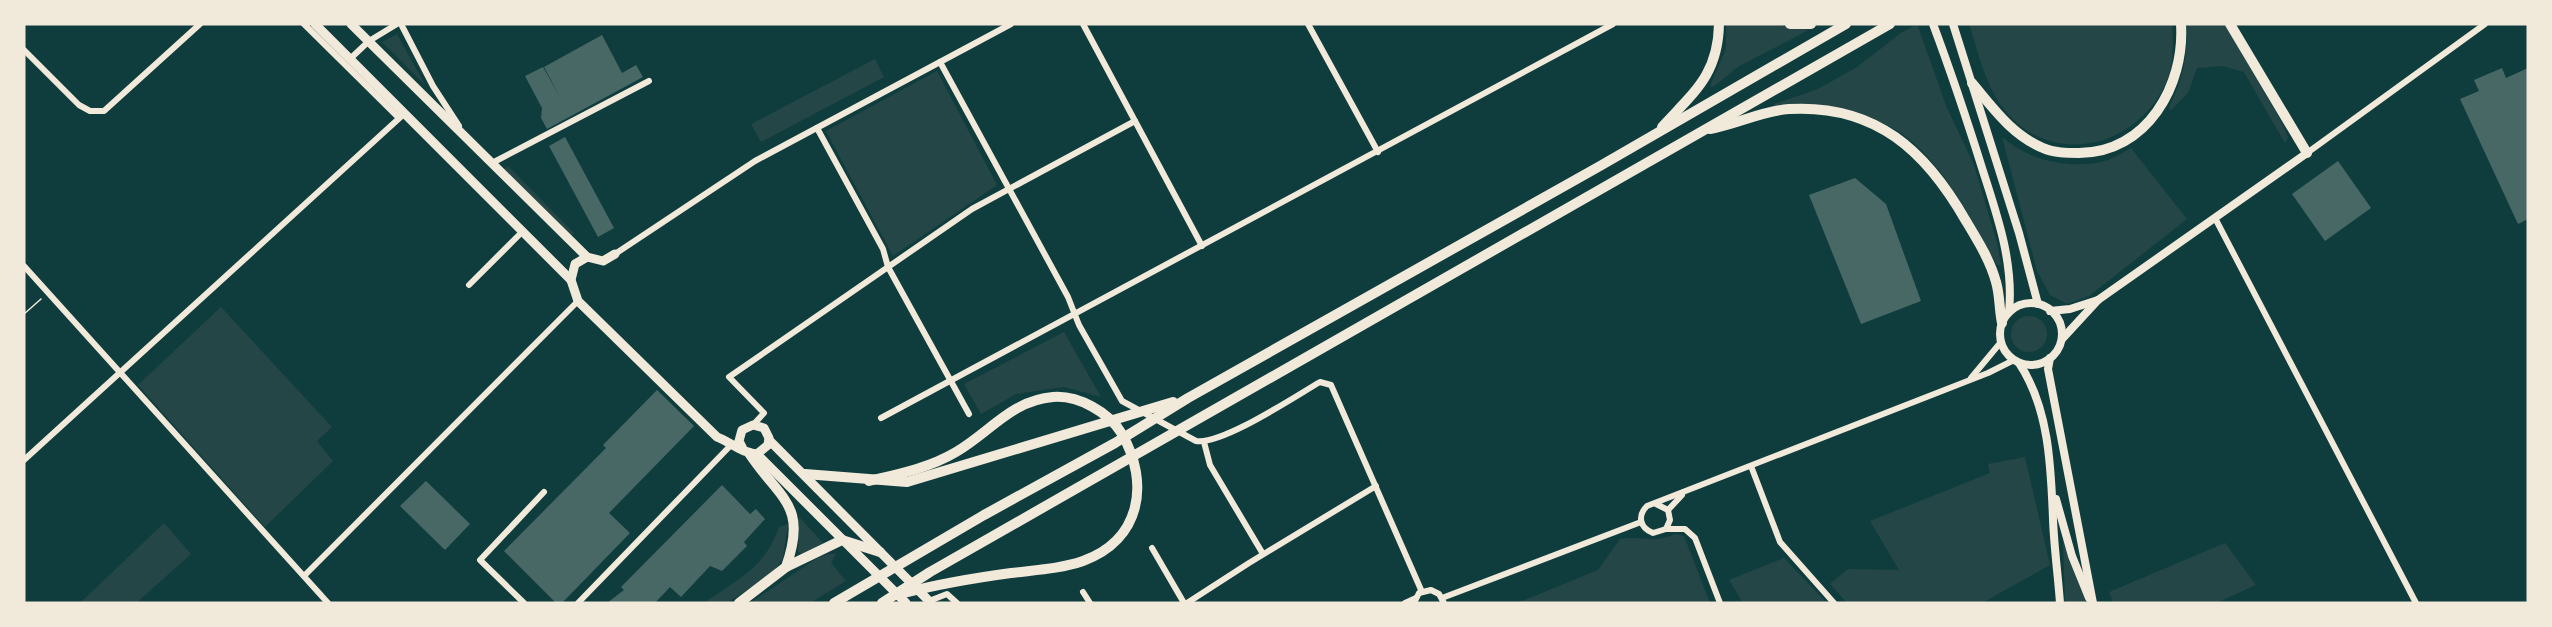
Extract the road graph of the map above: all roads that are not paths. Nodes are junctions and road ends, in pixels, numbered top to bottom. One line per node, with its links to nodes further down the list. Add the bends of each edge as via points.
1 (200, 24): 21 (street, via 104,111 90,111 79,105)
2 (304, 24): 28 (street)
3 (315, 24): 22 (main road)
4 (351, 24): 20 (main road)
5 (399, 24): 20 (street); 26 (street)
6 (1011, 24): 23 (street)
7 (1083, 24): 29 (street)
8 (1308, 24): 34 (street)
9 (1613, 24): 34 (street)
10 (1719, 24): 32 (highway, via 1716,57 1703,83)
11 (1790, 24): 12 (highway)
12 (1811, 24)
13 (1846, 24): 32 (highway)
14 (1890, 24): 31 (highway)
15 (1953, 24): 25 (main road)
16 (2181, 24): 25 (highway, via 2181,59 2170,94 2132,136 2103,150 2061,152 2029,141 2002,119)
17 (2230, 24): 35 (highway)
18 (2485, 24): 35 (street)
19 (1935, 27): 51 (main road, via 2003,237)
20 (369, 41): 22 (street); 27 (main road)
21 (24, 50)
22 (351, 58): 28 (main road)
23 (940, 62): 30 (street); 37 (street)
24 (649, 81): 36 (street)
25 (1972, 83): 49 (main road)
26 (433, 86): 27 (street); 33 (street)
27 (423, 94): 33 (main road)
28 (402, 115): 39 (main road); 58 (street)
29 (1135, 121): 37 (street); 40 (street)
30 (818, 128): 41 (street, via 755,161); 44 (street, via 883,249)
31 (1701, 131): 53 (highway, via 1770,112 1810,109 1851,116 1890,133 1919,155 1947,187 1991,267); 89 (highway, via 1124,460)
32 (1655, 135): 61 (highway)
33 (469, 141): 36 (main road)
34 (1377, 152): 40 (street)
35 (2307, 153): 38 (main road)
36 (492, 163): 42 (main road)
37 (1010, 188): 44 (street, via 972,209); 52 (street)
38 (2215, 218): 47 (main road); 108 (street)
39 (523, 231): 45 (main road); 46 (street)
40 (1202, 246): 52 (street)
41 (615, 254): 42 (main road, via 603,261)
42 (586, 257): 45 (main road, via 575,264)
43 (24, 266): 58 (street)
44 (888, 267): 59 (street); 64 (street, via 729,377 764,413)
45 (571, 280): 48 (main road)
46 (469, 285)
47 (2098, 300): 50 (main road); 54 (main road)
48 (578, 301): 65 (main road, via 717,437); 86 (street)
49 (2038, 304): 50 (main road); 51 (main road, via 2016,306)
50 (2050, 311): 54 (main road)
51 (2009, 312): 53 (main road)
52 (1074, 313): 59 (street); 67 (street, via 1118,395 1128,405)
53 (2002, 323): 55 (main road)
54 (2063, 338): 56 (main road)
55 (2001, 342): 57 (main road); 60 (street)
56 (2050, 358): 57 (main road, via 2035,365); 107 (main road, via 2048,369)
57 (2016, 361): 60 (street); 74 (main road, via 2036,394)
58 (120, 372): 69 (street); 86 (street)
59 (950, 381): 62 (street); 63 (street)
60 (1968, 381): 70 (street)
61 (1188, 398): 72 (highway, via 907,482); 97 (highway)
62 (969, 414)
63 (881, 418)
64 (753, 424): 65 (main road); 66 (main road, via 764,428)
65 (736, 439): 68 (main road); 95 (street)
66 (769, 440): 68 (main road, via 766,449); 71 (main road)
67 (1204, 442): 73 (street, via 1224,436 1320,382 1335,390); 84 (street, via 1210,465)
68 (750, 452): 81 (main road); 85 (highway, via 792,510 794,540)
69 (24, 460)
70 (1751, 466): 76 (street); 105 (street, via 1780,542)
71 (805, 474): 72 (highway); 83 (main road)
72 (869, 481): 89 (highway, via 938,462 1015,408 1053,397 1091,407 1113,422 1133,455 1137,496 1129,522 1112,544 1084,560 1063,566 957,580)
73 (1376, 486): 84 (street); 88 (street)
74 (2054, 490): 106 (main road); 107 (main road, via 2072,556)
75 (544, 492): 94 (street, via 480,560)
76 (1684, 492): 77 (street); 78 (street)
77 (1656, 504): 78 (street); 79 (street, via 1644,509)
78 (1668, 510): 80 (street, via 1670,520)
79 (1641, 522): 80 (street, via 1653,533); 90 (street)
80 (1666, 529): 104 (street, via 1686,529 1695,538)
81 (842, 540): 83 (highway); 85 (highway); 99 (main road)
82 (1152, 548): 102 (street)
83 (880, 552): 92 (main road)
84 (1263, 554): 102 (street)
85 (786, 567): 96 (highway)
86 (305, 575): 93 (street)
87 (1083, 592): 101 (street)
88 (1422, 592): 90 (street, via 1436,591); 91 (street)
89 (895, 596): 98 (highway)
90 (1443, 600)
91 (1415, 601): 103 (street)
92 (930, 602): 100 (street, via 948,594)
93 (328, 603)
94 (524, 603)
95 (579, 603)
96 (739, 603)
97 (834, 603)
98 (882, 603)
99 (906, 603)
100 (957, 603)
101 (1090, 603)
102 (1185, 603)
103 (1405, 603)
104 (1720, 603)
105 (1834, 603)
106 (2060, 603)
107 (2092, 603)
108 (2416, 603)

